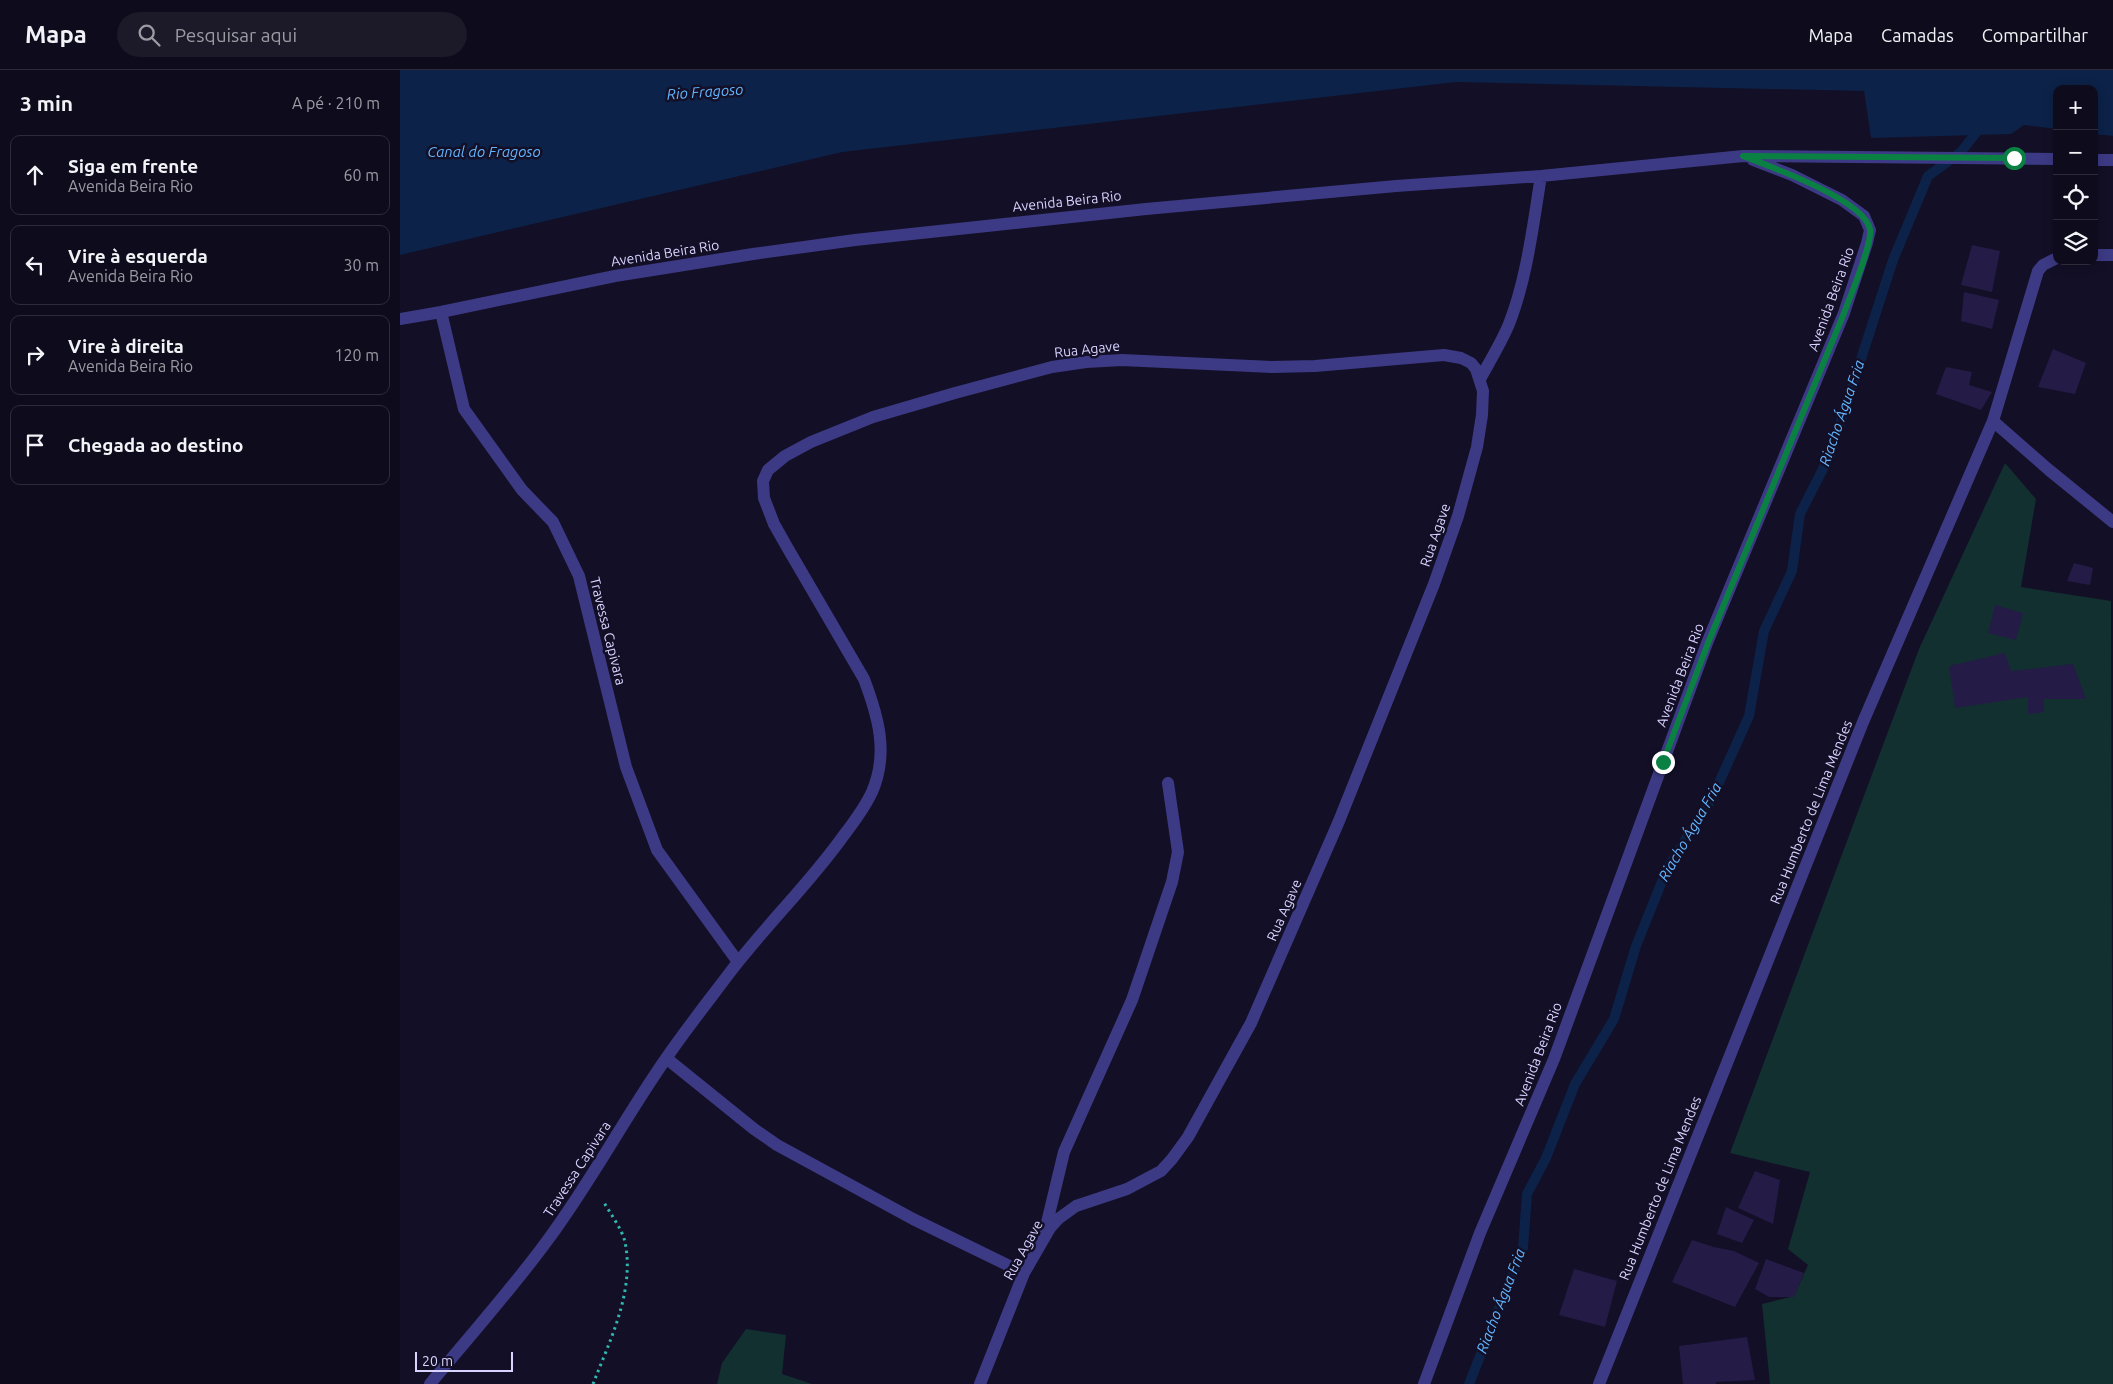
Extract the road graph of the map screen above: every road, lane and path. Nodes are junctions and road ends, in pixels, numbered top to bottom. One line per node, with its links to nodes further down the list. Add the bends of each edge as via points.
1 (1743, 156): 2 (street, Avenida Beira Rio); 5 (street, Avenida Beira Rio); 24 (street, Avenida Beira Rio, via 1792,175 1842,200 1864,216 1870,230 1867,243 1844,313 1708,643 1554,1059 1480,1233)
2 (2053, 159)
3 (2098, 160): 4 (street)
4 (2113, 160)
5 (1541, 176): 9 (street, Avenida Beira Rio, via 1146,209 855,240 615,276); 11 (street, via 1514,311)
6 (2098, 255): 7 (street)
7 (2113, 255)
8 (2053, 260): 12 (street, Rua Humberto de Lima Mendes, via 2038,271)
9 (442, 312): 10 (street, Avenida Beira Rio); 16 (street, Travessa Capivara, via 464,409 522,490 553,522 579,576 626,767 657,850)
10 (400, 319)
11 (1480, 379): 14 (street, Rua Agave, via 1472,364 1461,358 1444,356 1280,367 1122,360 1052,367 873,417 785,456 768,470 763,488 768,510); 19 (street, Rua Agave, via 1483,404 1477,447 1434,584 1340,822 1251,1023 1188,1137 1161,1171 1140,1183 1069,1210 1050,1228)
12 (1993, 421): 13 (street); 25 (street, Rua Humberto de Lima Mendes, via 1863,722)
13 (2113, 522)
14 (787, 547): 16 (street, Travessa Capivara, via 864,679 880,727 880,768 872,793 851,826)
15 (1168, 783): 19 (street, via 1178,852 1172,882 1132,1000 1064,1152)
16 (738, 962): 17 (street, Travessa Capivara)
17 (666, 1058): 18 (street, Travessa Capivara); 20 (street, via 777,1146 913,1219)
18 (590, 1178): 21 (street, Travessa Capivara, via 547,1241); 22 (path, via 625,1240 628,1271 620,1313)
19 (1042, 1244): 20 (street, Rua Agave)
20 (1024, 1273): 23 (street, Rua Agave)
21 (430, 1384)
22 (593, 1384)
23 (980, 1384)
24 (1424, 1384)
25 (1599, 1384)

